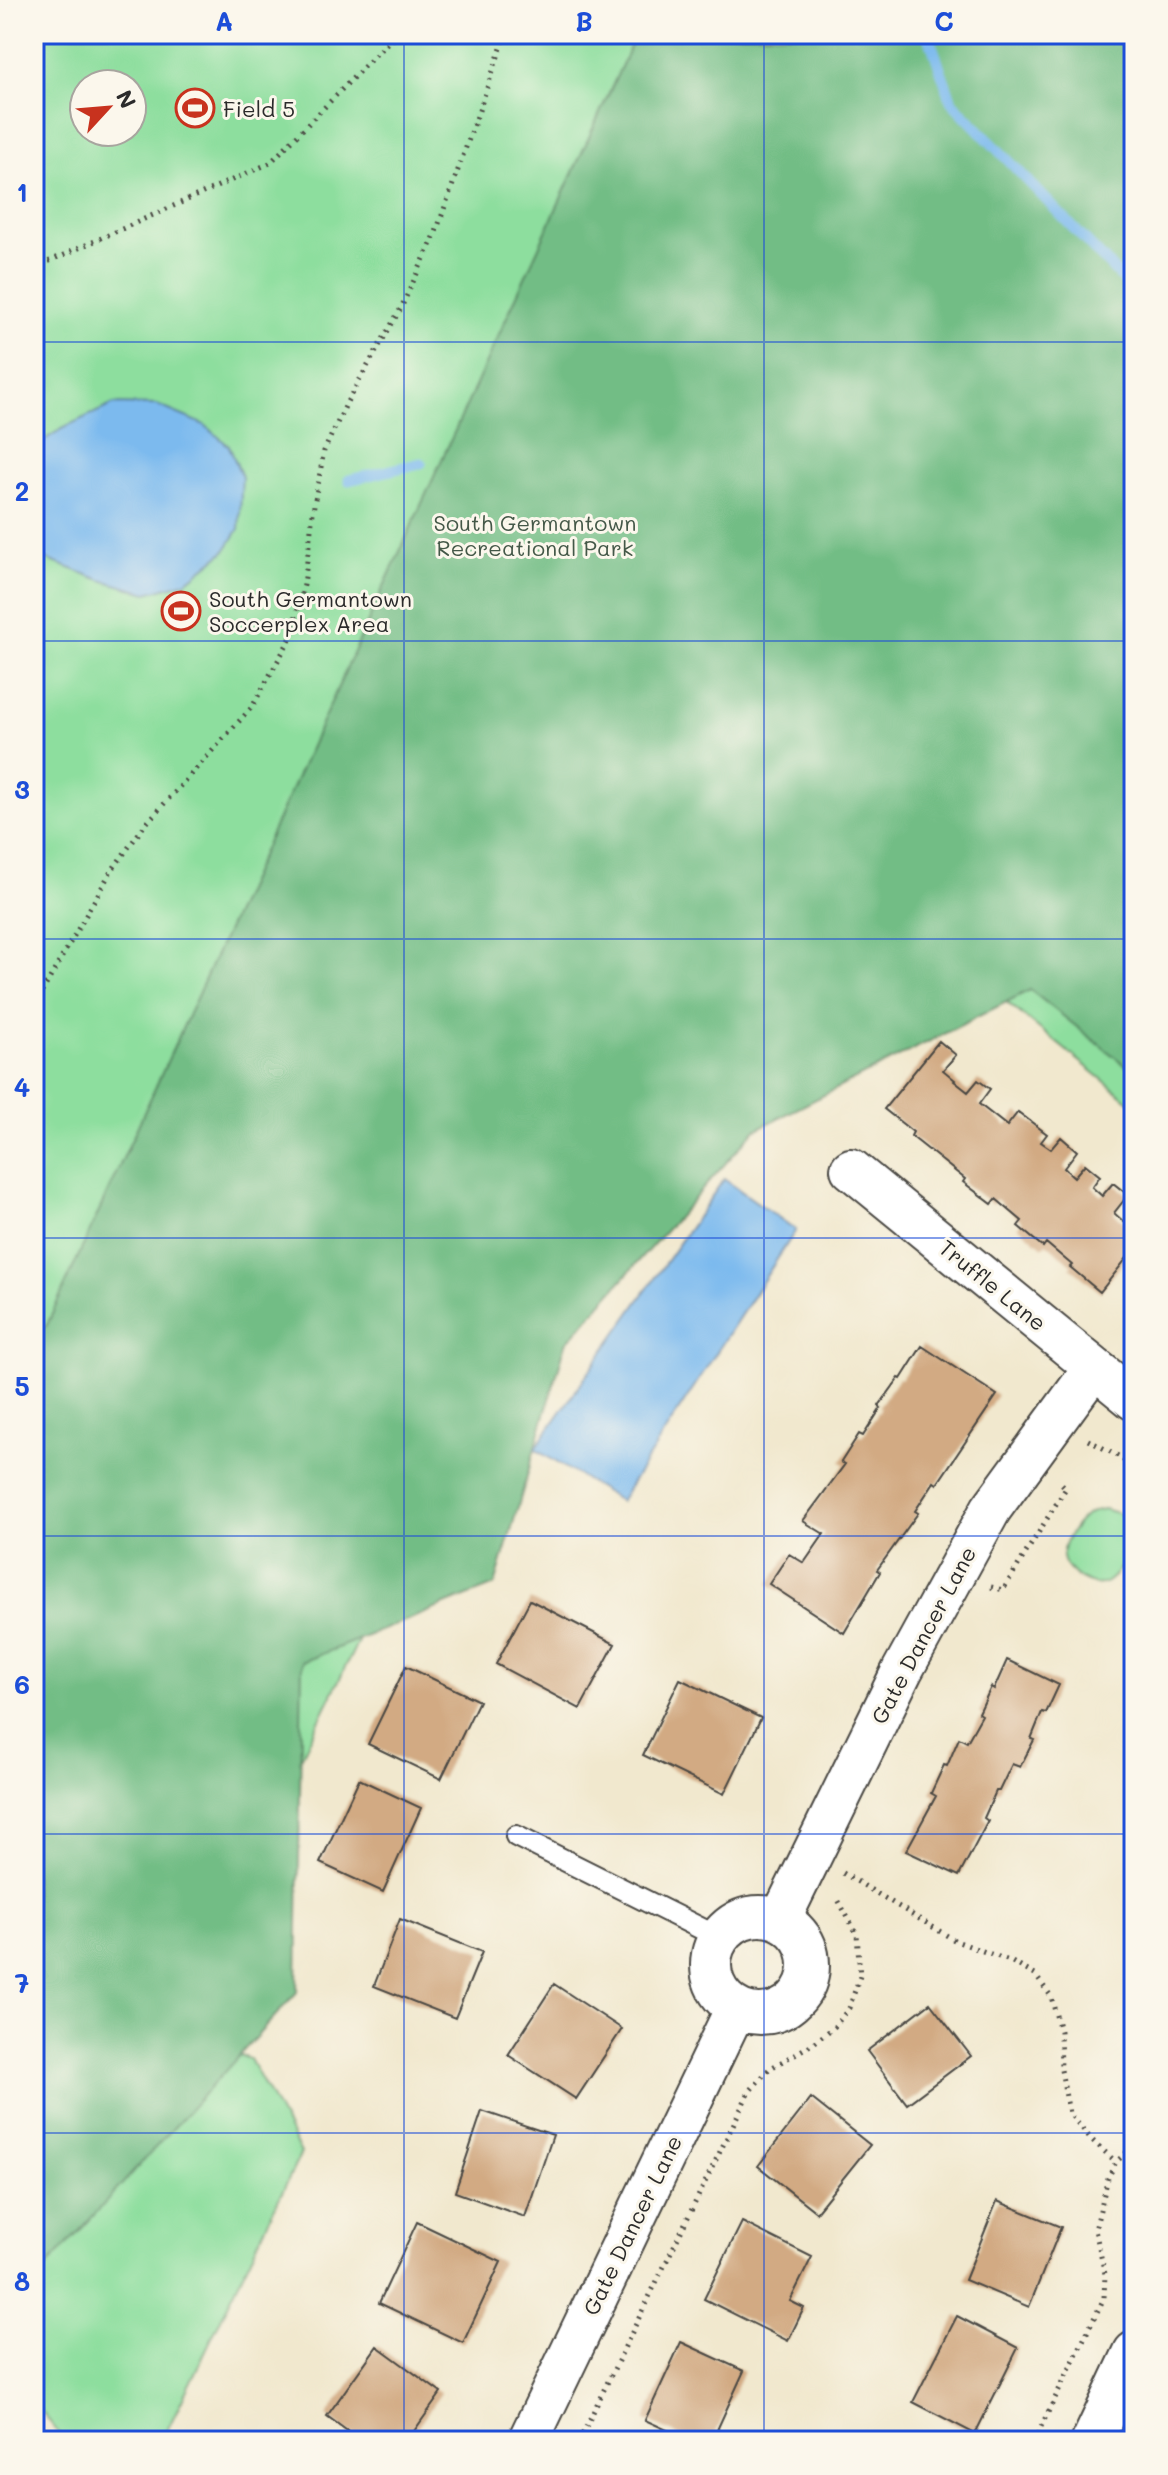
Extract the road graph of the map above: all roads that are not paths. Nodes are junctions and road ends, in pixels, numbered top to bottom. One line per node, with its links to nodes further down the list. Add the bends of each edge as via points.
1 (851, 1169): 2 (street, Truffle Lane)
2 (1094, 1368): 3 (street, Truffle Lane); 5 (street, Gate Dancer Lane, via 991,1509 902,1671)
3 (1134, 1400)
4 (516, 1836): 6 (lane)
5 (780, 1920): 6 (street, via 752,1915); 7 (street, via 804,1942 810,1959 801,1993 773,2014)
6 (718, 1937): 7 (street, via 711,1976 720,1995)
7 (736, 2008): 9 (street, Gate Dancer Lane)
8 (1134, 2352): 10 (street)
9 (528, 2441)
10 (1092, 2441)

